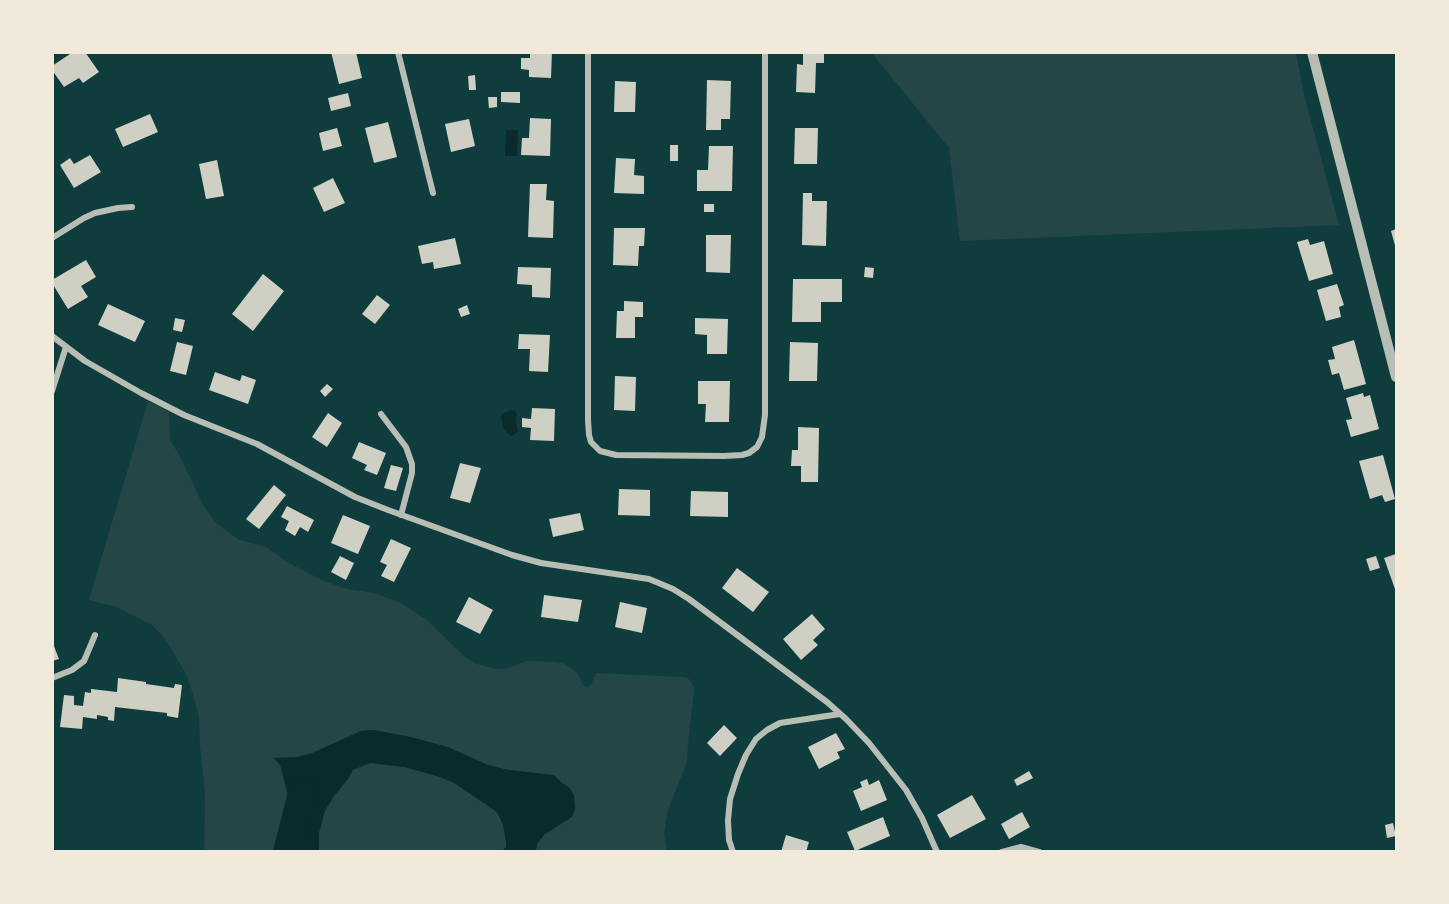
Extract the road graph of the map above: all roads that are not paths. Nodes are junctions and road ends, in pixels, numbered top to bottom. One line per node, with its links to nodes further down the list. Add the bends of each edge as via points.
1 (398, 52): 5 (street)
2 (588, 52): 3 (street, via 591,442 600,451 616,455 735,456 757,447 765,415)
3 (765, 52)
4 (1312, 52): 10 (street)
5 (433, 193)
6 (132, 207): 7 (street, via 95,213)
7 (52, 238)
8 (52, 336): 9 (street)
9 (66, 348): 11 (street); 13 (street, via 150,398 257,444 355,497)
10 (1396, 376)
11 (52, 391)
12 (381, 414): 13 (street, via 406,447 412,464)
13 (400, 515): 16 (street, via 541,563 661,583 689,599)
14 (95, 635): 15 (street, via 84,661)
15 (52, 678)
16 (840, 714): 17 (street, via 780,723 756,739 730,799 729,840); 18 (street, via 906,790)
17 (733, 852)
18 (937, 852)
19 (1002, 852): 20 (street, via 1021,847)
20 (1039, 852)

